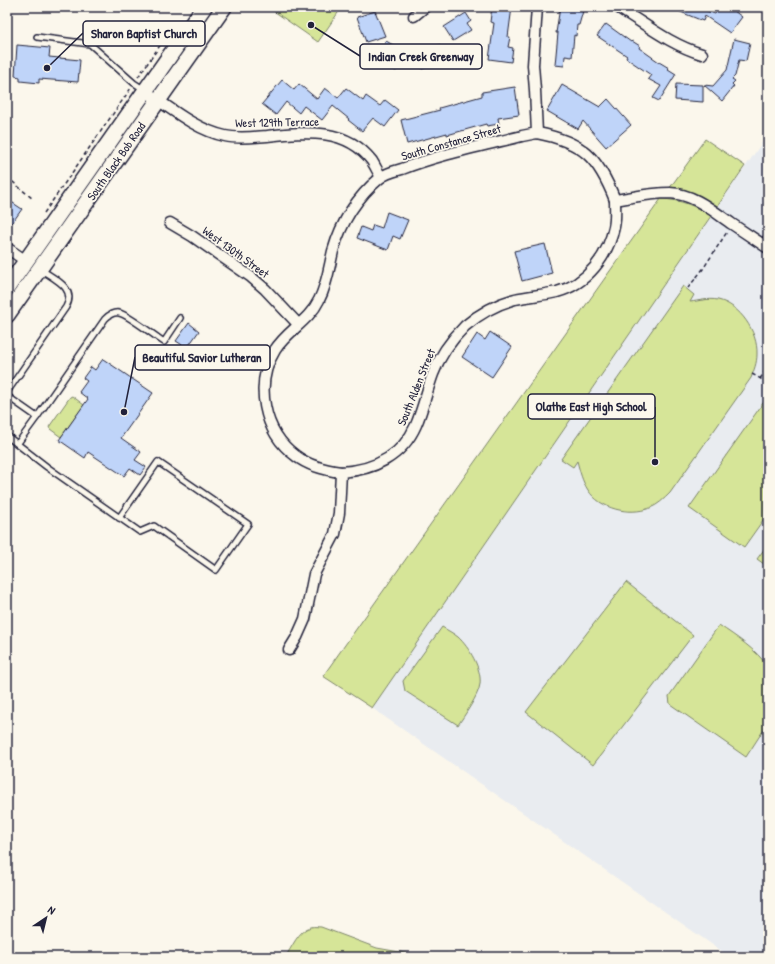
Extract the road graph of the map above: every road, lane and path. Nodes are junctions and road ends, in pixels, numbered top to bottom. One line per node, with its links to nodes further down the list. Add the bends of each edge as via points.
1 (425, 7): 6 (street)
2 (537, 7): 12 (street, via 533,65)
3 (617, 7): 9 (street, via 671,41)
4 (202, 10): 10 (main road, South Black Bob Road)
5 (220, 13): 11 (main road, South Black Bob Road)
6 (414, 16)
7 (181, 19): 10 (path, via 175,24)
8 (37, 37): 10 (lane, via 90,44)
9 (702, 54)
10 (140, 87): 11 (street, West 129th Terrace); 17 (path); 22 (main road, South Black Bob Road)
11 (159, 100): 14 (street, West 129th Terrace, via 206,130 225,136 246,138 304,132 334,136 360,150 372,161); 23 (main road, South Black Bob Road)
12 (537, 133): 14 (street, South Constance Street, via 422,161); 16 (street, via 563,139 588,155 602,171)
13 (7, 177): 15 (path)
14 (381, 177): 28 (street, South Constance Street, via 347,218 338,234 318,302 310,314)
15 (33, 199)
16 (615, 200): 20 (street, via 655,194 683,195); 38 (street, South Alden Street, via 614,226 610,240 593,270 570,287 558,292 514,299 488,310 471,321 448,345 440,358 416,425 402,446 383,462 370,468)
17 (43, 215)
18 (170, 223): 28 (street, West 130th Street, via 251,277)
19 (729, 228): 25 (path)
20 (766, 242)
21 (7, 248): 22 (street)
22 (26, 261): 24 (main road, South Black Bob Road)
23 (40, 269): 26 (main road, South Black Bob Road); 33 (lane, via 65,287 69,293 69,300)
24 (7, 288)
25 (688, 288)
26 (7, 315)
27 (180, 318): 35 (lane, via 164,342 123,314 110,314)
28 (298, 324): 38 (street, South Constance Street, via 280,343 268,365 263,384 267,413 274,431 288,450 313,465)
29 (768, 366): 31 (path)
30 (752, 374): 31 (path)
31 (760, 378): 32 (path)
32 (768, 383)
33 (7, 392)
34 (7, 396): 35 (lane)
35 (37, 417): 37 (lane)
36 (7, 436): 37 (lane)
37 (18, 444): 39 (lane)
38 (341, 472): 40 (street, via 335,534 314,574 305,619)
39 (119, 518): 39 (lane, via 140,532 154,526 216,570 248,524 158,462)
40 (289, 650)

